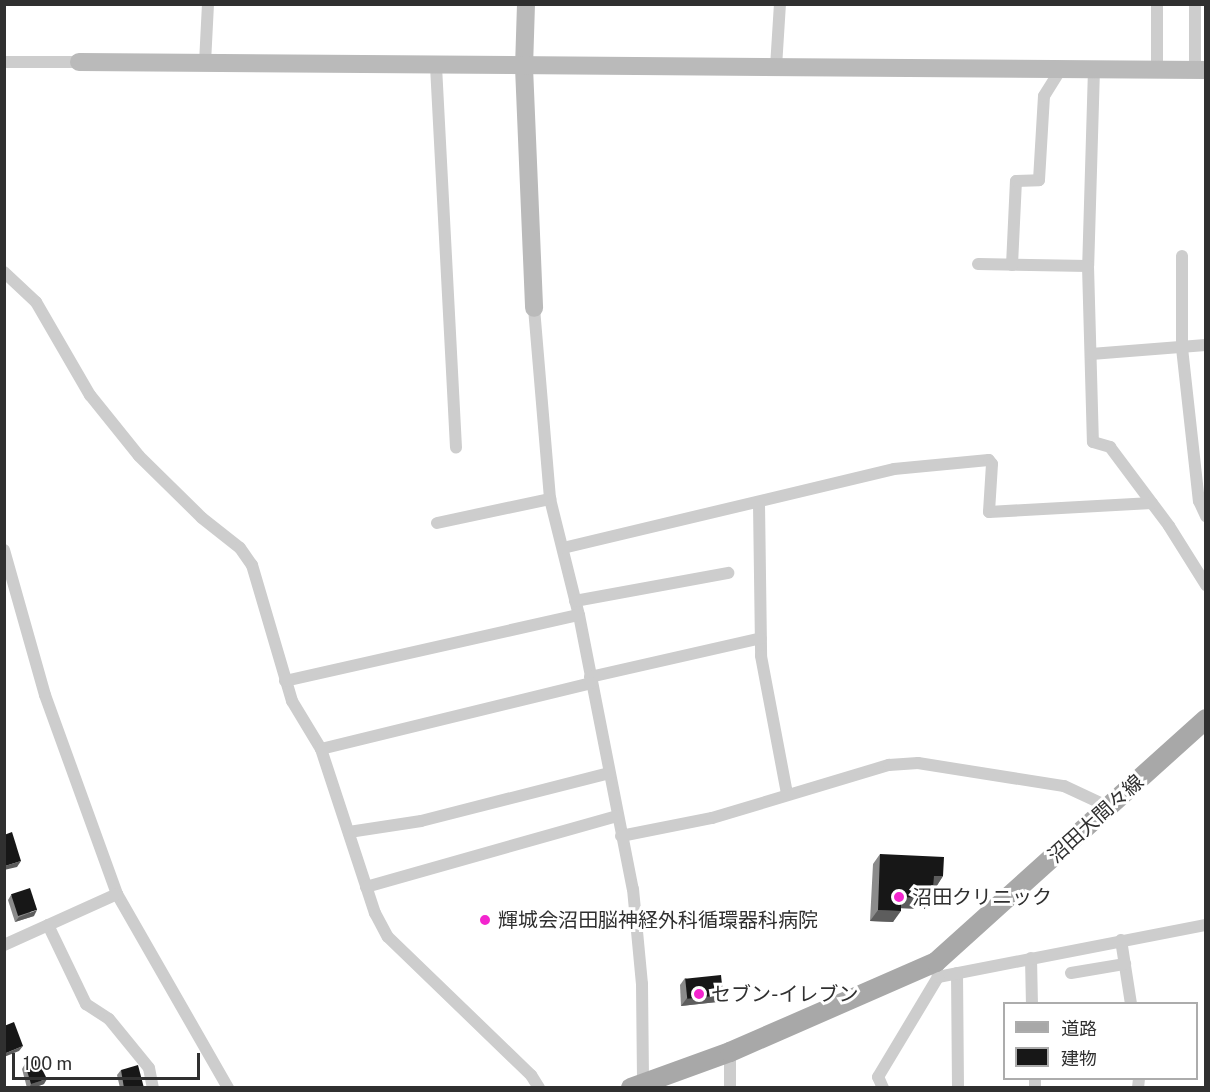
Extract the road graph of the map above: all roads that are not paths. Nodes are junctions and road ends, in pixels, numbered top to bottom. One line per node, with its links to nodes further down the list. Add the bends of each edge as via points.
1 (208, 4): 8 (street)
2 (526, 4): 10 (street)
3 (780, 4): 11 (street)
4 (1157, 4): 14 (street)
5 (1195, 4): 15 (street)
6 (4, 62): 7 (street)
7 (80, 62): 8 (street)
8 (205, 63): 9 (street)
9 (436, 66): 10 (street); 25 (street)
10 (524, 67): 11 (street); 21 (street)
11 (776, 67): 12 (street)
12 (1061, 69): 13 (street); 18 (street, via 1044,96 1039,180 1016,181)
13 (1094, 69): 14 (street); 19 (street)
14 (1157, 69): 15 (street)
15 (1200, 70)
16 (1182, 256): 23 (street)
17 (978, 264): 18 (street)
18 (1012, 265): 19 (street)
19 (1088, 266): 24 (street)
20 (4, 272): 39 (street, via 36,302 90,395 139,456 246,556 259,582)
21 (534, 308): 26 (street)
22 (1206, 345): 23 (street)
23 (1182, 348): 24 (street); 29 (street, via 1199,501)
24 (1091, 354): 27 (street, via 1093,442 1110,447)
25 (456, 447)
26 (550, 499): 30 (street); 31 (street)
27 (1152, 503): 28 (street, via 989,512 989,460 894,469 761,499); 34 (street)
28 (759, 504): 31 (street); 37 (street)
29 (1206, 516)
30 (436, 523)
31 (563, 548): 35 (street)
32 (4, 550): 49 (street, via 45,694)
33 (728, 573): 35 (street)
34 (1206, 585)
35 (575, 601): 36 (street)
36 (579, 615): 38 (street); 39 (street)
37 (761, 638): 38 (street); 43 (street)
38 (591, 680): 41 (street); 42 (street)
39 (285, 681): 41 (street, via 292,701)
40 (1206, 719): 44 (main road, 沼田大間々線)
41 (321, 749): 46 (street)
42 (609, 773): 45 (street); 46 (street, via 422,820)
43 (787, 794): 44 (street, via 889,765 918,764 1064,786); 47 (street, via 712,818)
44 (1109, 807): 56 (main road, 沼田大間々線)
45 (617, 816): 47 (street); 48 (street)
46 (349, 832): 48 (street)
47 (621, 836): 63 (street, via 633,889 642,984)
48 (366, 887): 66 (street, via 388,937 531,1075)
49 (117, 894): 50 (street); 65 (street)
50 (48, 925): 53 (street); 64 (street, via 86,1004 116,1027 148,1068)
51 (1206, 925): 52 (street)
52 (1121, 940): 54 (street); 55 (street)
53 (4, 945)
54 (1031, 958): 57 (street); 59 (street)
55 (1125, 964): 58 (street); 60 (street)
56 (937, 969): 57 (street); 61 (main road, 沼田大間々線); 62 (street)
57 (957, 973): 68 (street)
58 (1071, 973)
59 (1032, 1002)
60 (1131, 1002)
61 (730, 1052): 63 (main road, 沼田大間々線); 67 (street)
62 (878, 1084)
63 (636, 1086)
64 (153, 1088)
65 (228, 1088)
66 (539, 1088)
67 (730, 1088)
68 (958, 1088)

